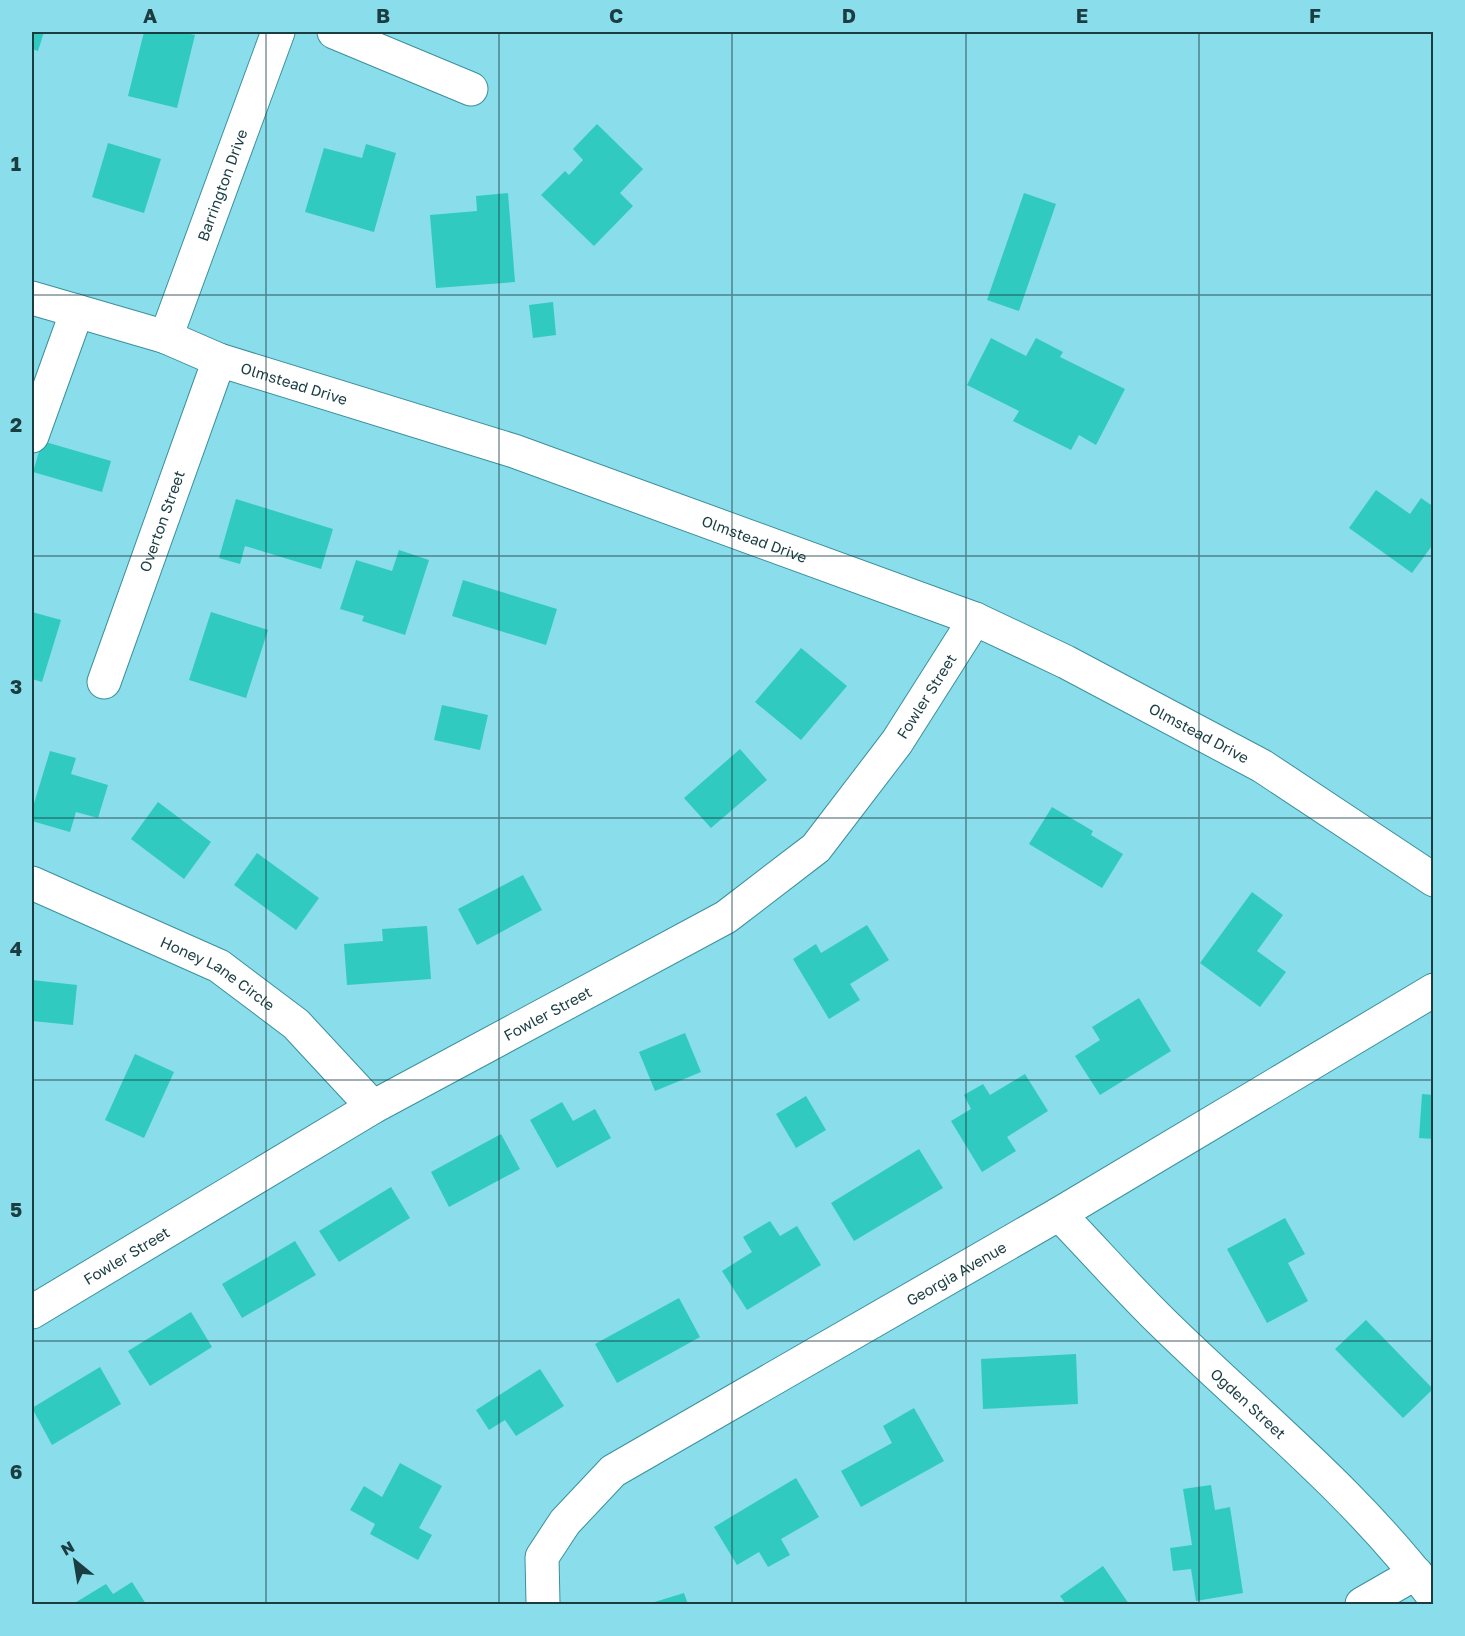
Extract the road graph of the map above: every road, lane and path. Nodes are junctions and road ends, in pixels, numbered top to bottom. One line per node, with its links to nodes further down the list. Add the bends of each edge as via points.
1 (278, 32): 6 (street, Barrington Drive)
2 (334, 32): 3 (street)
3 (471, 89)
4 (32, 298): 5 (street, Olmstead Drive)
5 (77, 311): 6 (street, Olmstead Drive); 8 (street)
6 (166, 337): 7 (street, Olmstead Drive)
7 (219, 360): 9 (street, Olmstead Drive, via 514,451); 10 (street, Overton Street)
8 (32, 436)
9 (975, 619): 11 (street, Olmstead Drive, via 1066,662 1262,766); 14 (street, Fowler Street, via 897,742 816,848 726,917)
10 (104, 682)
11 (1434, 880)
12 (32, 883): 14 (street, Honey Lane Circle, via 219,966 296,1024)
13 (1434, 990): 15 (street, Georgia Avenue)
14 (373, 1107): 16 (street, Fowler Street)
15 (1059, 1214): 17 (street, Ogden Street, via 1163,1322 1300,1451); 18 (street, Georgia Avenue, via 613,1472 565,1522 542,1557)
16 (32, 1312)
17 (1425, 1585): 19 (street)
18 (543, 1605)
19 (1362, 1605)

